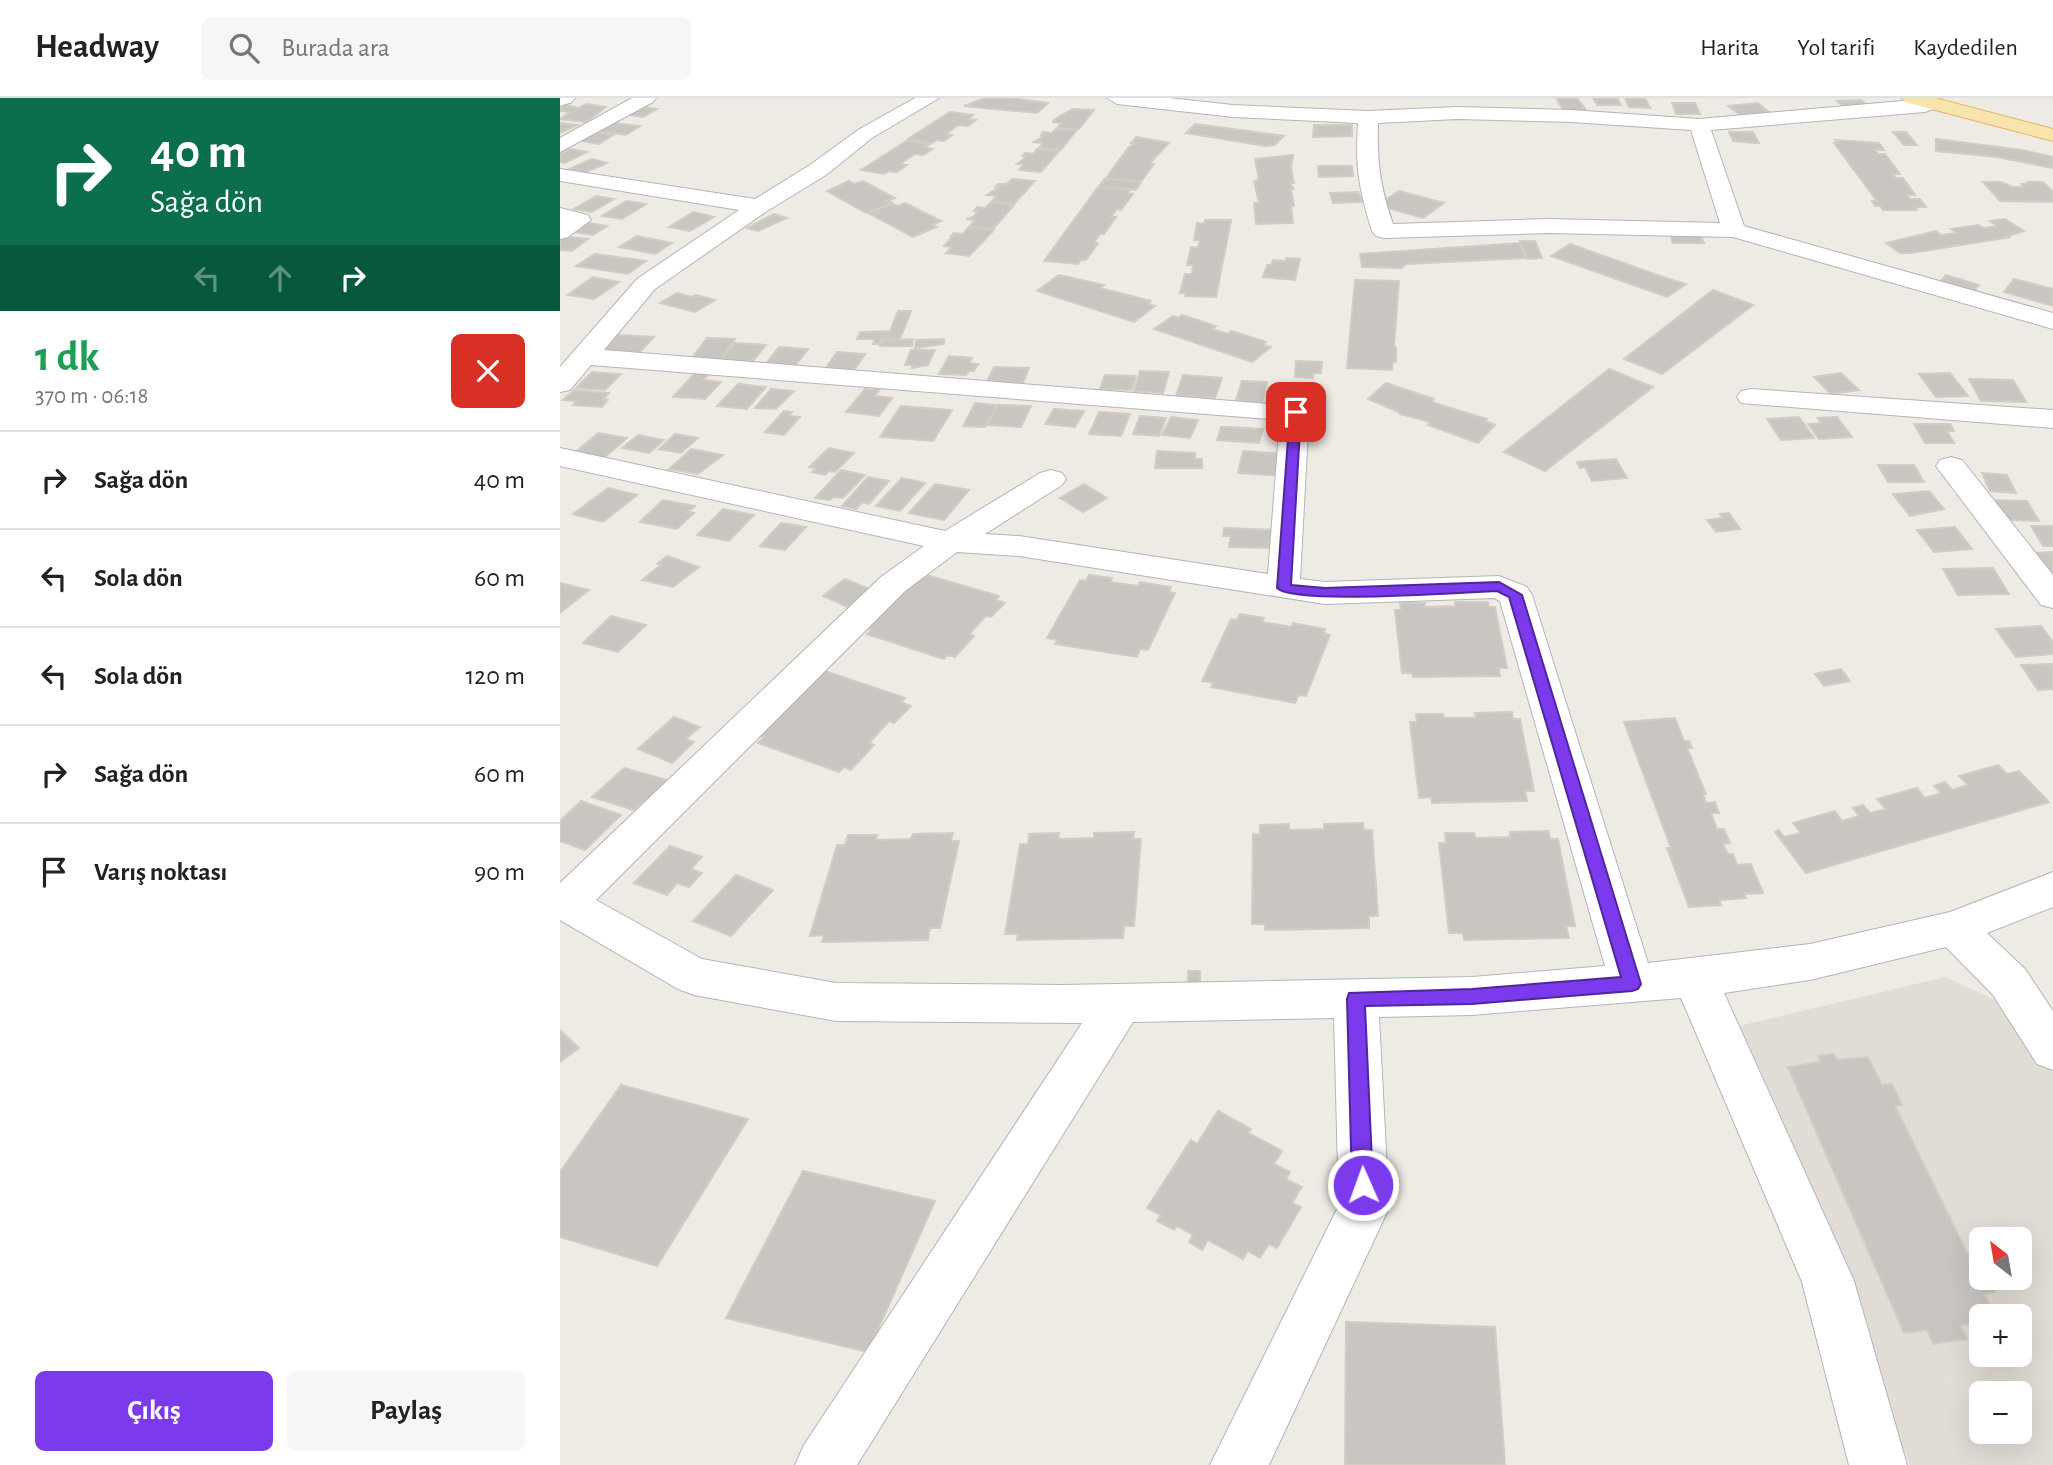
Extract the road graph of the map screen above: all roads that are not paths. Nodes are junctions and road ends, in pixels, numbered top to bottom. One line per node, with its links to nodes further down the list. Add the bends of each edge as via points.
1 (565, 98): 7 (street)
2 (646, 98): 16 (street)
3 (888, 98): 8 (street)
4 (1117, 98): 10 (street)
5 (1912, 98): 9 (main road)
6 (1969, 98): 13 (main road)
7 (560, 100)
8 (923, 101): 18 (street)
9 (1932, 103): 14 (street); 15 (main road)
10 (1234, 105): 11 (street)
11 (1339, 106): 12 (street)
12 (1368, 117): 14 (street, via 1457,113); 20 (street, via 1366,162 1384,231 1549,226)
13 (2053, 119)
14 (1699, 125): 20 (street)
15 (2053, 135)
16 (560, 146)
17 (566, 180): 18 (street)
18 (759, 206): 23 (street, via 646,284)
19 (560, 215): 21 (street, via 580,220)
20 (1734, 230): 22 (street)
21 (560, 232)
22 (2053, 321)
23 (584, 356): 24 (street); 31 (street, via 1296,412)
24 (560, 384)
25 (1751, 397): 26 (street)
26 (2053, 419)
27 (560, 457): 30 (street)
28 (1951, 466): 32 (street)
29 (1051, 479): 30 (street)
30 (950, 542): 31 (street, via 1019,546); 34 (street, via 893,584)
31 (1283, 588): 37 (street, via 1325,593 1499,587 1516,595)
32 (2053, 597)
33 (2053, 889): 35 (street)
34 (563, 901): 39 (street, via 694,976 823,1000)
35 (1954, 928): 36 (street, via 1810,962); 40 (street, via 2009,982)
36 (1695, 978): 37 (street); 43 (street, via 1828,1281)
37 (1632, 984): 38 (street)
38 (1356, 999): 39 (street); 42 (street, via 1364,1208)
39 (1121, 1003): 41 (street)
40 (2053, 1050)
41 (824, 1465)
42 (1240, 1465)
43 (1878, 1465)

